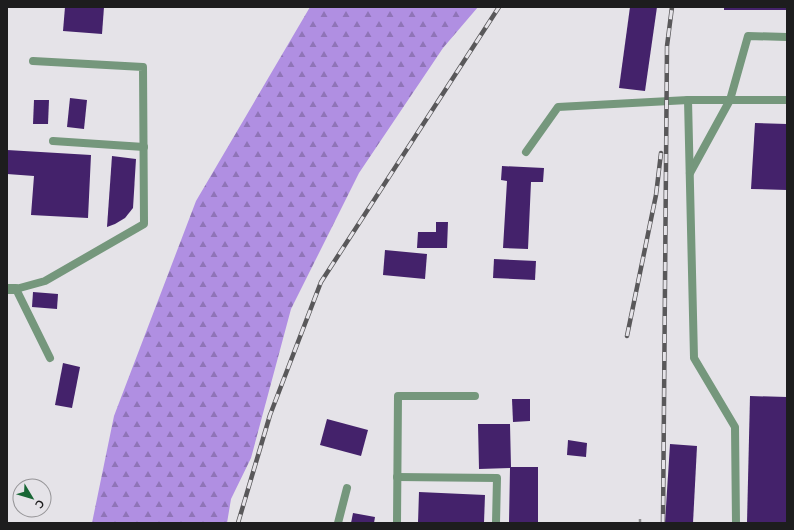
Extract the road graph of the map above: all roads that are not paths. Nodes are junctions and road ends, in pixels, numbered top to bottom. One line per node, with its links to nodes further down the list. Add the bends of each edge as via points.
1 (787, 37): 4 (lane, via 748,36)
2 (33, 62): 7 (lane, via 143,67)
3 (688, 100): 4 (lane); 8 (lane, via 558,107); 9 (lane)
4 (730, 100): 5 (lane); 9 (lane)
5 (787, 100)
6 (53, 141): 7 (lane)
7 (144, 147): 10 (lane, via 144,224 45,281)
8 (526, 152)
9 (689, 174): 18 (lane, via 694,358 735,427)
10 (11, 289): 11 (lane)
11 (50, 358)
12 (475, 396): 13 (lane, via 398,396)
13 (397, 477): 16 (lane); 17 (lane, via 497,478)
14 (346, 488): 15 (lane)
15 (338, 523)
16 (397, 523)
17 (496, 523)
18 (736, 523)

